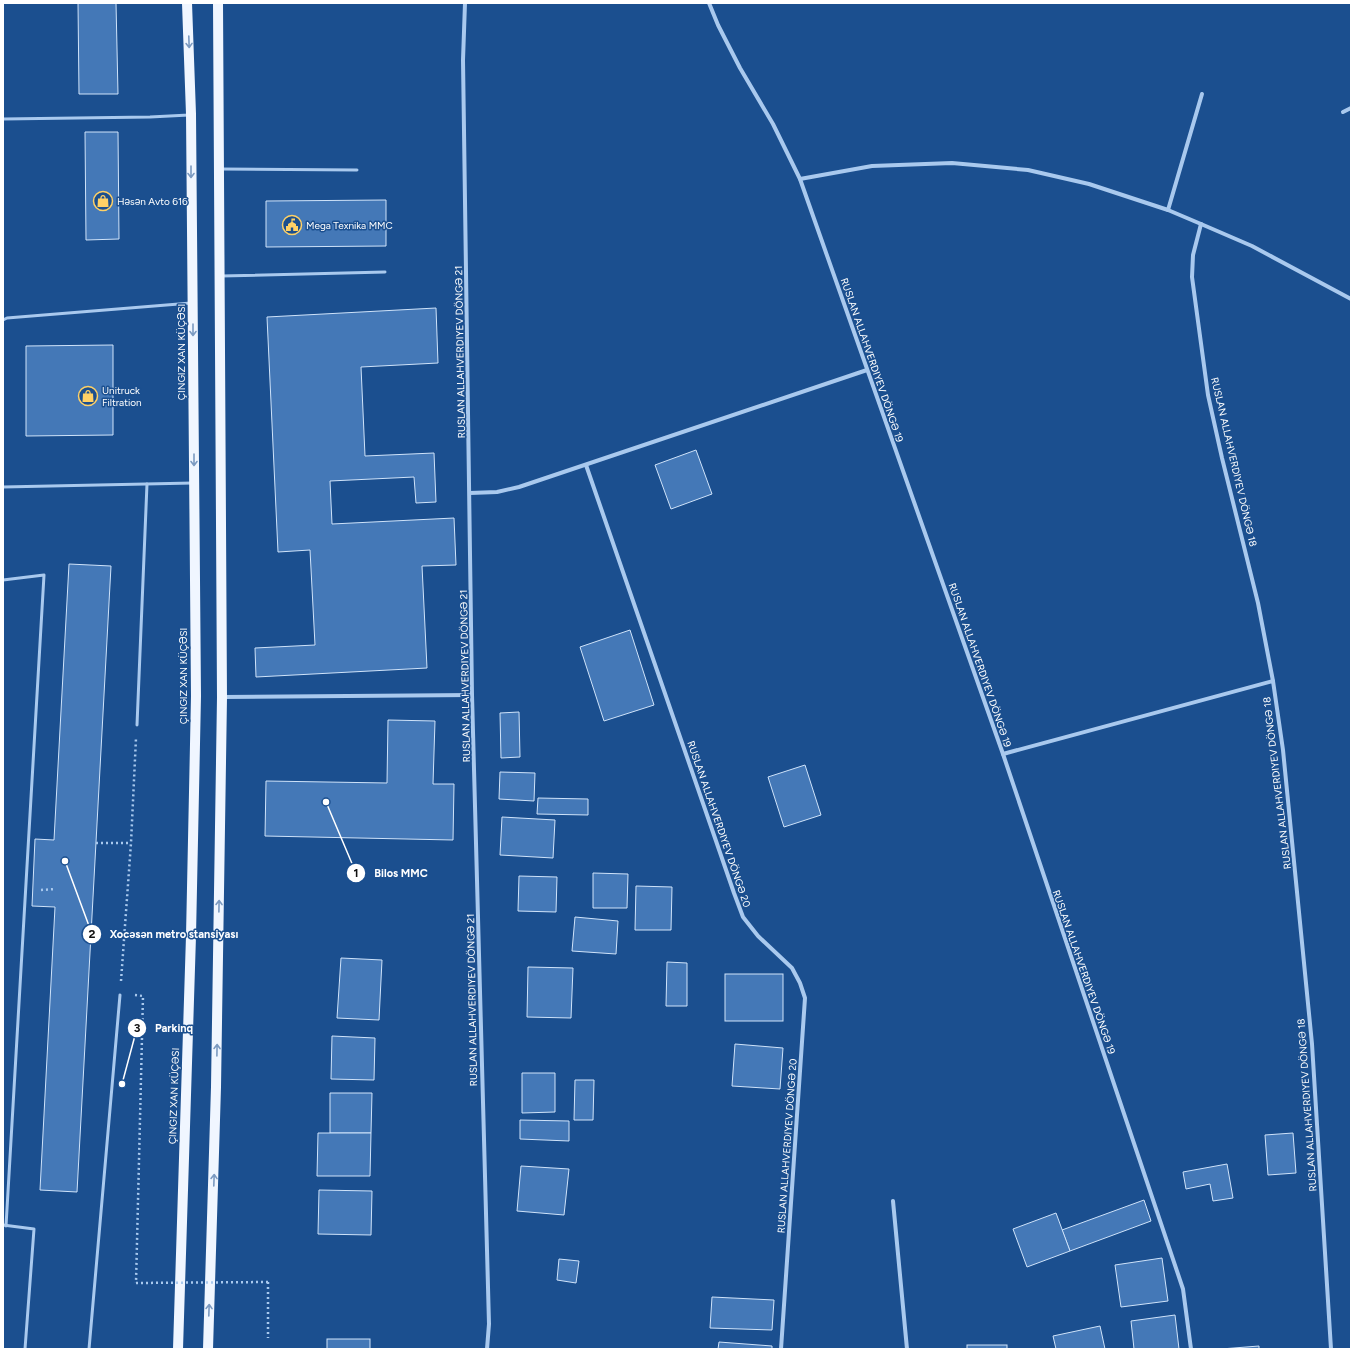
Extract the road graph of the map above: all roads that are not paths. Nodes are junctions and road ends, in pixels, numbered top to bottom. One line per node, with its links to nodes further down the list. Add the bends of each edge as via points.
1 (188, 3): 8 (main road, ÇINGIZ XAN KÜÇƏSI, one-way to 8)
2 (218, 3): 10 (main road)
3 (464, 3): 25 (street, RUSLAN ALLAHVERDIYEV DÖNGƏ 21)
4 (709, 3): 12 (street, RUSLAN ALLAHVERDIYEV DÖNGƏ 19, via 718,26 773,124)
5 (1202, 94): 13 (street)
6 (1351, 108): 7 (street)
7 (1343, 112)
8 (191, 114): 9 (lane); 18 (main road, ÇINGIZ XAN KÜÇƏSI, one-way to 18)
9 (3, 119)
10 (219, 169): 11 (lane); 16 (main road)
11 (357, 170)
12 (800, 179): 13 (street, via 872,166 952,163 1028,170 1089,184); 20 (street, RUSLAN ALLAHVERDIYEV DÖNGƏ 19)
13 (1168, 210): 14 (street)
14 (1201, 224): 17 (street, via 1252,246); 27 (street, RUSLAN ALLAHVERDIYEV DÖNGƏ 18, via 1193,255 1192,277 1208,395 1258,603)
15 (385, 272): 16 (lane)
16 (220, 276): 29 (main road)
17 (1351, 300)
18 (192, 303): 19 (lane); 22 (main road, ÇINGIZ XAN KÜÇƏSI, one-way to 22)
19 (3, 320)
20 (867, 370): 21 (street); 31 (street, RUSLAN ALLAHVERDIYEV DÖNGƏ 19)
21 (586, 465): 25 (street, via 519,487 497,492); 40 (street, RUSLAN ALLAHVERDIYEV DÖNGƏ 20, via 743,916 758,936 792,968 805,998)
22 (194, 483): 23 (lane); 37 (main road, ÇINGIZ XAN KÜÇƏSI, via 196,696)
23 (147, 484): 24 (lane); 30 (lane)
24 (3, 487)
25 (470, 493): 28 (street, RUSLAN ALLAHVERDIYEV DÖNGƏ 21)
26 (3, 580): 34 (lane, via 44,575)
27 (1273, 681): 31 (street); 43 (street, RUSLAN ALLAHVERDIYEV DÖNGƏ 18, via 1283,750 1312,1044)
28 (472, 695): 29 (street); 39 (street, RUSLAN ALLAHVERDIYEV DÖNGƏ 21)
29 (222, 697): 38 (main road, one-way to 29, via 216,1087)
30 (137, 725)
31 (1003, 754): 42 (street, RUSLAN ALLAHVERDIYEV DÖNGƏ 19, via 1183,1290)
32 (120, 995): 36 (lane)
33 (893, 1201): 41 (street)
34 (4, 1225): 35 (lane, via 34,1229)
35 (26, 1349)
36 (89, 1349)
37 (178, 1349)
38 (208, 1349)
39 (487, 1349)
40 (781, 1349)
41 (907, 1349)
42 (1191, 1349)
43 (1331, 1349)

